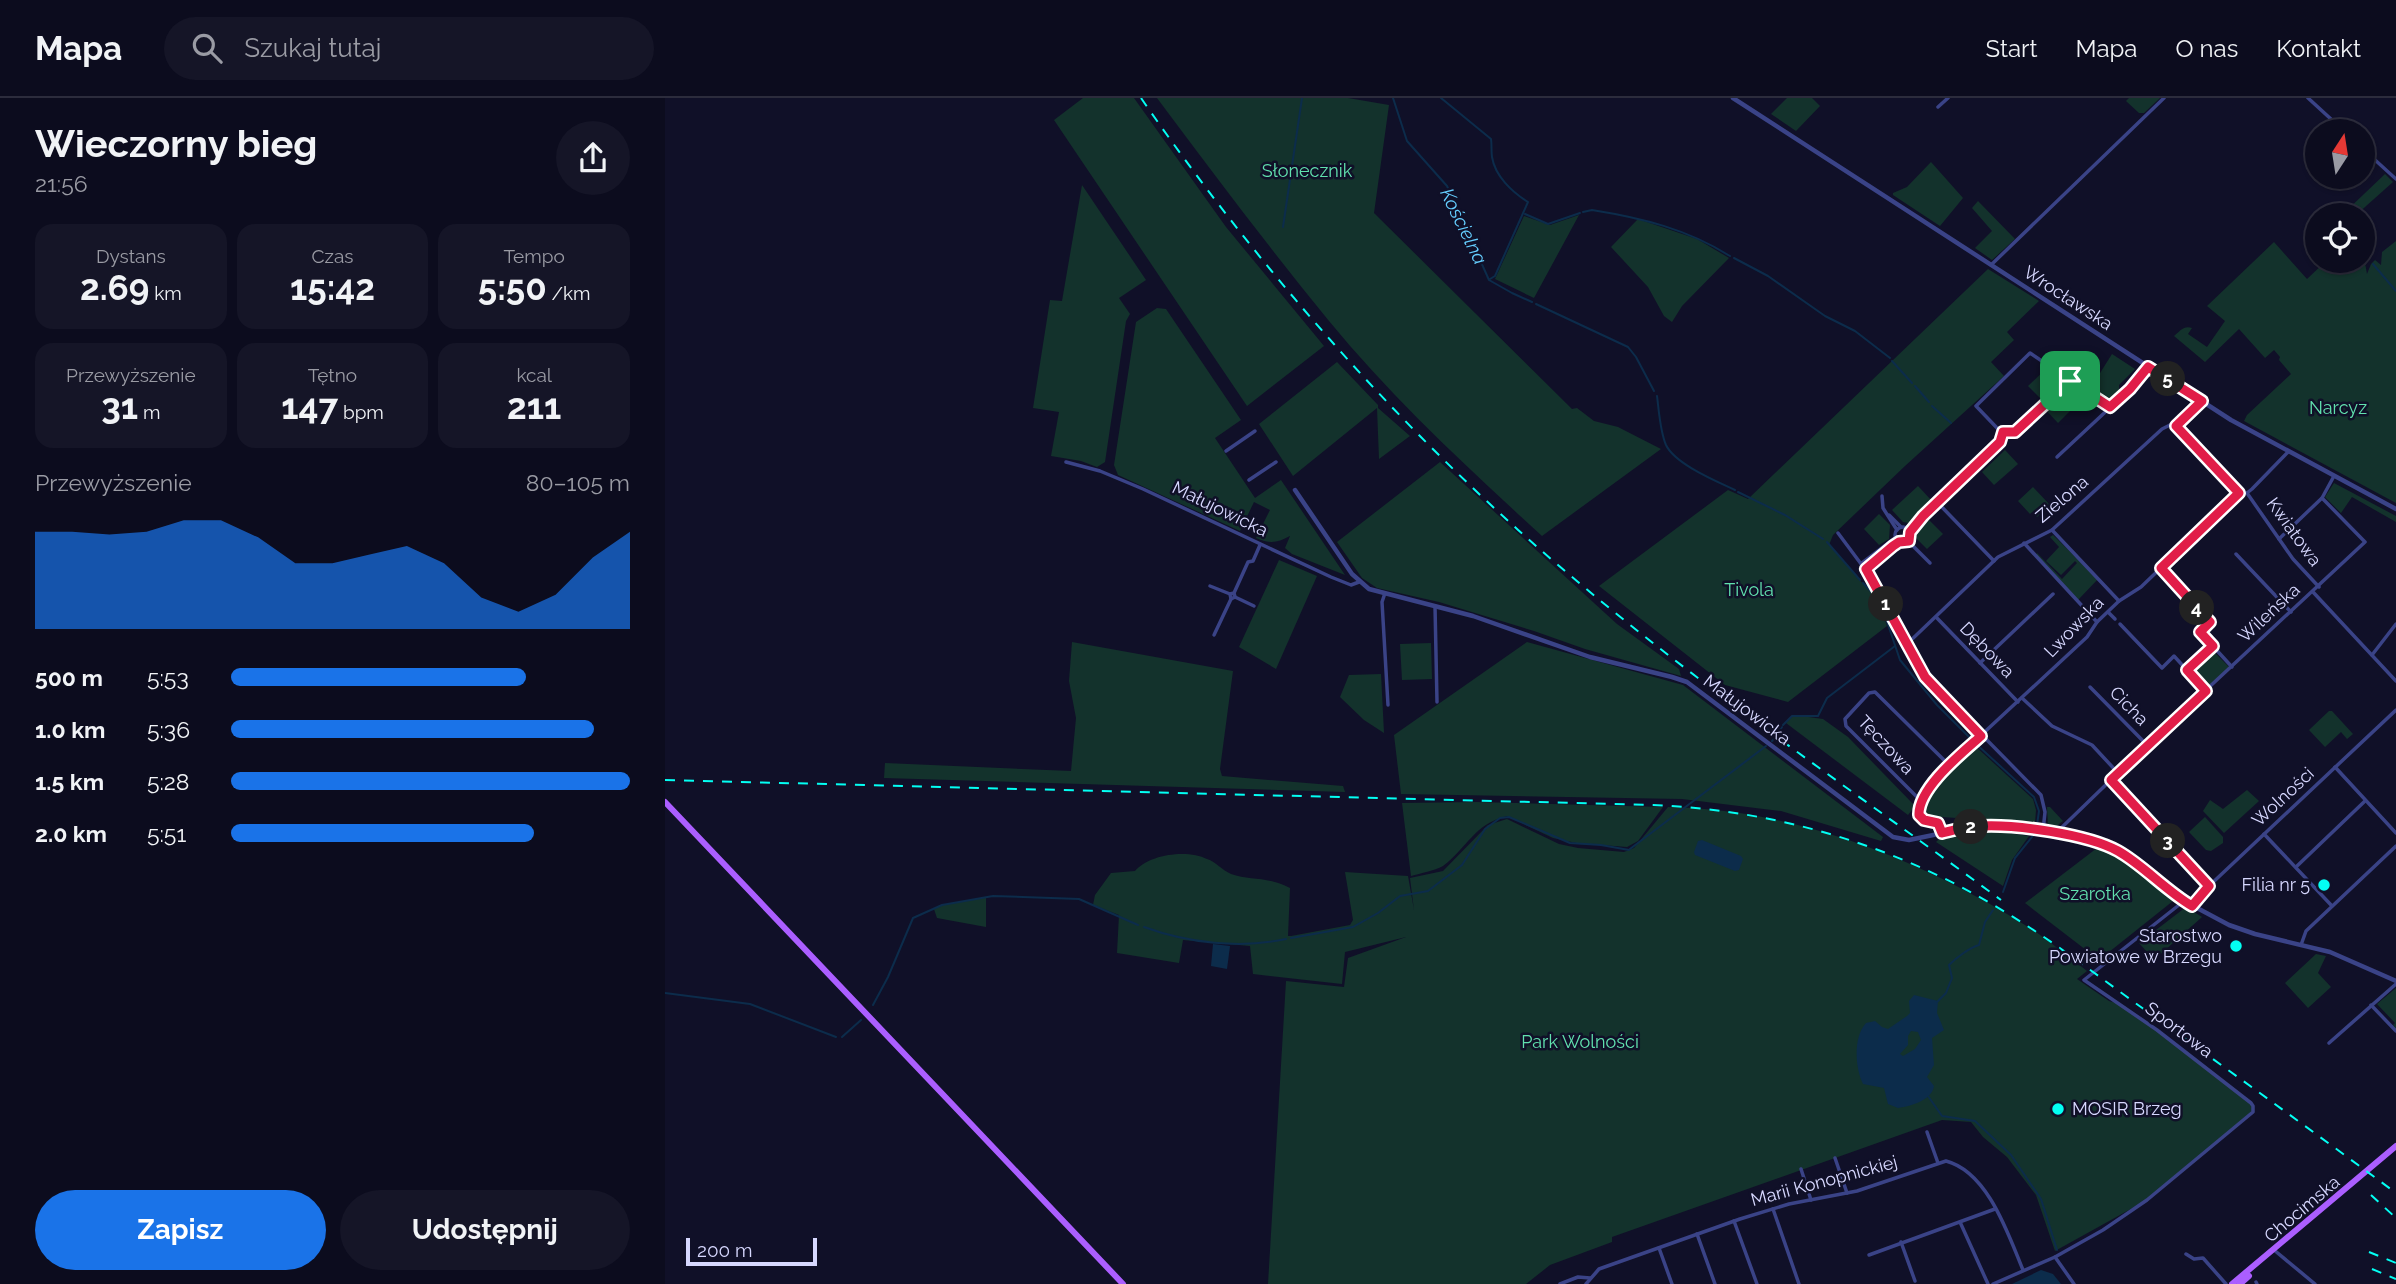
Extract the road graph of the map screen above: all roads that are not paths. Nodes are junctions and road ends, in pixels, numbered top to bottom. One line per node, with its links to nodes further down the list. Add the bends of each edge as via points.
1 (1733, 98): 9 (street, Wrocławska)
2 (1948, 98): 5 (street)
3 (2164, 98): 9 (street)
4 (2308, 98): 6 (street)
5 (1938, 107)
6 (2331, 119)
7 (2375, 160): 8 (street)
8 (2396, 179)
9 (1991, 265): 10 (street, Wrocławska)
10 (2148, 367): 12 (street, Wrocławska); 13 (street)
11 (2070, 381): 13 (street); 16 (street, via 2015,432); 16 (street, via 2030,354 1976,405)
12 (2202, 401): 14 (street, Zielona); 18 (street, Wrocławska)
13 (2110, 407): 19 (street)
14 (2176, 426): 25 (street); 33 (street, Zielona, via 2162,429)
15 (1255, 431): 17 (street)
16 (2003, 432): 29 (street, via 2000,442)
17 (1226, 451)
18 (2288, 451): 22 (street, Wrocławska); 26 (street)
19 (2057, 457)
20 (1066, 462): 40 (street, Małujowicka, via 1143,489)
21 (1276, 462): 23 (street)
22 (2334, 476): 28 (street); 30 (street, Wrocławska)
23 (1249, 480)
24 (1296, 490): 47 (street)
25 (2239, 493): 26 (street); 45 (street, Lwowska)
26 (2247, 493): 37 (street, Kwiatowa)
27 (1882, 496): 32 (street, via 1882,505)
28 (2322, 498): 37 (street); 49 (street, Wileńska, via 2365,542)
29 (1937, 502): 31 (street); 42 (street)
30 (2396, 509)
31 (1923, 516): 32 (street); 34 (street)
32 (1901, 528): 34 (street); 36 (street)
33 (2052, 530): 39 (street, Zielona); 54 (street)
34 (1910, 532): 38 (street)
35 (1838, 533): 43 (street)
36 (1897, 540): 38 (street); 43 (street); 46 (street)
37 (2279, 540): 49 (street, Kwiatowa)
38 (1909, 541): 44 (street)
39 (2024, 543): 42 (street, Zielona); 61 (street, via 2060,588)
40 (1261, 545): 47 (street, Małujowicka, via 1351,585); 53 (street)
41 (2236, 554): 58 (street)
42 (1994, 561): 59 (street, Zielona)
43 (1861, 562): 46 (street)
44 (1930, 563)
45 (2161, 568): 54 (street, Lwowska); 66 (street, via 2210,622 2200,632)
46 (1866, 569): 65 (street)
47 (1359, 582): 51 (street, Małujowicka)
48 (1210, 586): 53 (street)
49 (2319, 587): 50 (street, Wileńska)
50 (2313, 592): 58 (street, Wileńska); 67 (street)
51 (1385, 593): 56 (street, Małujowicka); 77 (street)
52 (2053, 594): 68 (street)
53 (1232, 596): 55 (street); 64 (street)
54 (2119, 601): 57 (street, Lwowska)
55 (1254, 606)
56 (1435, 606): 75 (street); 89 (street, Małujowicka, via 1590,657 1680,679 1893,837 1909,840)
57 (2108, 612): 60 (street); 61 (street, Lwowska)
58 (2291, 612): 69 (street, Wileńska)
59 (1936, 617): 65 (street, Zielona); 68 (street, Dębowa)
60 (2115, 619)
61 (2097, 622): 74 (street, Lwowska)
62 (2396, 624): 67 (street)
63 (2120, 625): 70 (street, via 2162,668 2174,656)
64 (1214, 635)
65 (1907, 644): 79 (street, via 1931,685)
66 (2213, 646): 69 (street); 70 (street)
67 (2372, 654): 71 (street)
68 (1980, 663): 76 (street, Dębowa)
69 (2232, 667): 73 (street, Wileńska)
70 (2187, 670): 73 (street)
71 (2396, 681)
72 (2090, 687): 80 (street, Cicha)
73 (2206, 691): 80 (street, Wileńska)
74 (2022, 698): 76 (street, Lwowska); 83 (street, via 2047,723 2096,748)
75 (1437, 702)
76 (2018, 702): 79 (street, Lwowska)
77 (1388, 705)
78 (2396, 710): 82 (street, Wolności)
79 (1981, 736): 81 (street, Lwowska); 88 (street, via 2041,795 2045,812)
80 (2147, 745): 83 (street, Wileńska)
81 (1949, 765): 87 (street, Lwowska); 87 (street, Tęczowa, via 1875,692 1846,719 1846,726)
82 (2335, 767): 85 (street); 92 (street, Wolności)
83 (2119, 773): 84 (street, Wileńska)
84 (2111, 780): 91 (street, Wileńska); 95 (street)
85 (2365, 801): 90 (street); 94 (street)
86 (665, 802): 127 (main road)
87 (1922, 802): 89 (street, via 1919,815 1938,823)
88 (2038, 830): 89 (street, Małujowicka, via 1982,825); 91 (street, Małujowicka)
89 (1942, 833)
90 (2396, 833)
91 (2056, 834): 96 (street, Małujowicka, via 2115,849)
92 (2264, 834): 94 (street); 95 (street, Wolności)
93 (2396, 846): 98 (street)
94 (2296, 867): 98 (street)
95 (2209, 886): 97 (street, Wolności)
96 (2183, 901): 97 (street, Małujowicka); 121 (street, Sportowa, via 2084,980 2253,1106 2251,1115 2147,1200)
97 (2192, 906): 99 (street, Małujowicka, via 2238,929)
98 (2332, 906): 99 (street, via 2306,931)
99 (2301, 946): 100 (street, Małujowicka, via 2342,956)
100 (2396, 982): 101 (street)
101 (2371, 1005): 102 (street); 103 (street)
102 (2396, 1031)
103 (2329, 1043)
104 (1927, 1132): 107 (street)
105 (2396, 1146): 118 (main road, Chocimska)
106 (1835, 1158): 109 (street)
107 (1938, 1163): 109 (street, Marii Konopnickiej); 112 (street, via 1960,1167)
108 (1801, 1169): 110 (street)
109 (1847, 1194): 110 (street, Marii Konopnickiej)
110 (1811, 1200): 111 (street, Marii Konopnickiej)
111 (1773, 1209): 113 (street, Marii Konopnickiej); 133 (street)
112 (1996, 1209): 114 (street); 123 (street)
113 (1734, 1221): 115 (street, Marii Konopnickiej); 132 (street)
114 (1959, 1222): 116 (street); 134 (street)
115 (1697, 1234): 117 (street, Marii Konopnickiej); 131 (street)
116 (1901, 1242): 120 (street); 125 (street)
117 (1659, 1248): 124 (street, Marii Konopnickiej, via 1599,1269); 130 (street)
118 (2274, 1250): 122 (main road, Chocimska); 139 (street)
119 (2186, 1254): 137 (street, via 2203,1258)
120 (1869, 1255)
121 (2055, 1257): 123 (street); 136 (street)
122 (2262, 1261): 126 (main road, Chocimska); 138 (main road, Chocimska)
123 (2024, 1270): 135 (street)
124 (1590, 1279): 128 (street, via 1578,1277); 129 (street, Marii Konopnickiej)
125 (1915, 1281)
126 (2242, 1283)
127 (1123, 1284)
128 (1560, 1284)
129 (1586, 1284)
130 (1672, 1284)
131 (1715, 1284)
132 (1757, 1284)
133 (1800, 1284)
134 (1988, 1284)
135 (1993, 1284)
136 (2074, 1284)
137 (2225, 1284)
138 (2232, 1284)
139 (2315, 1284)

